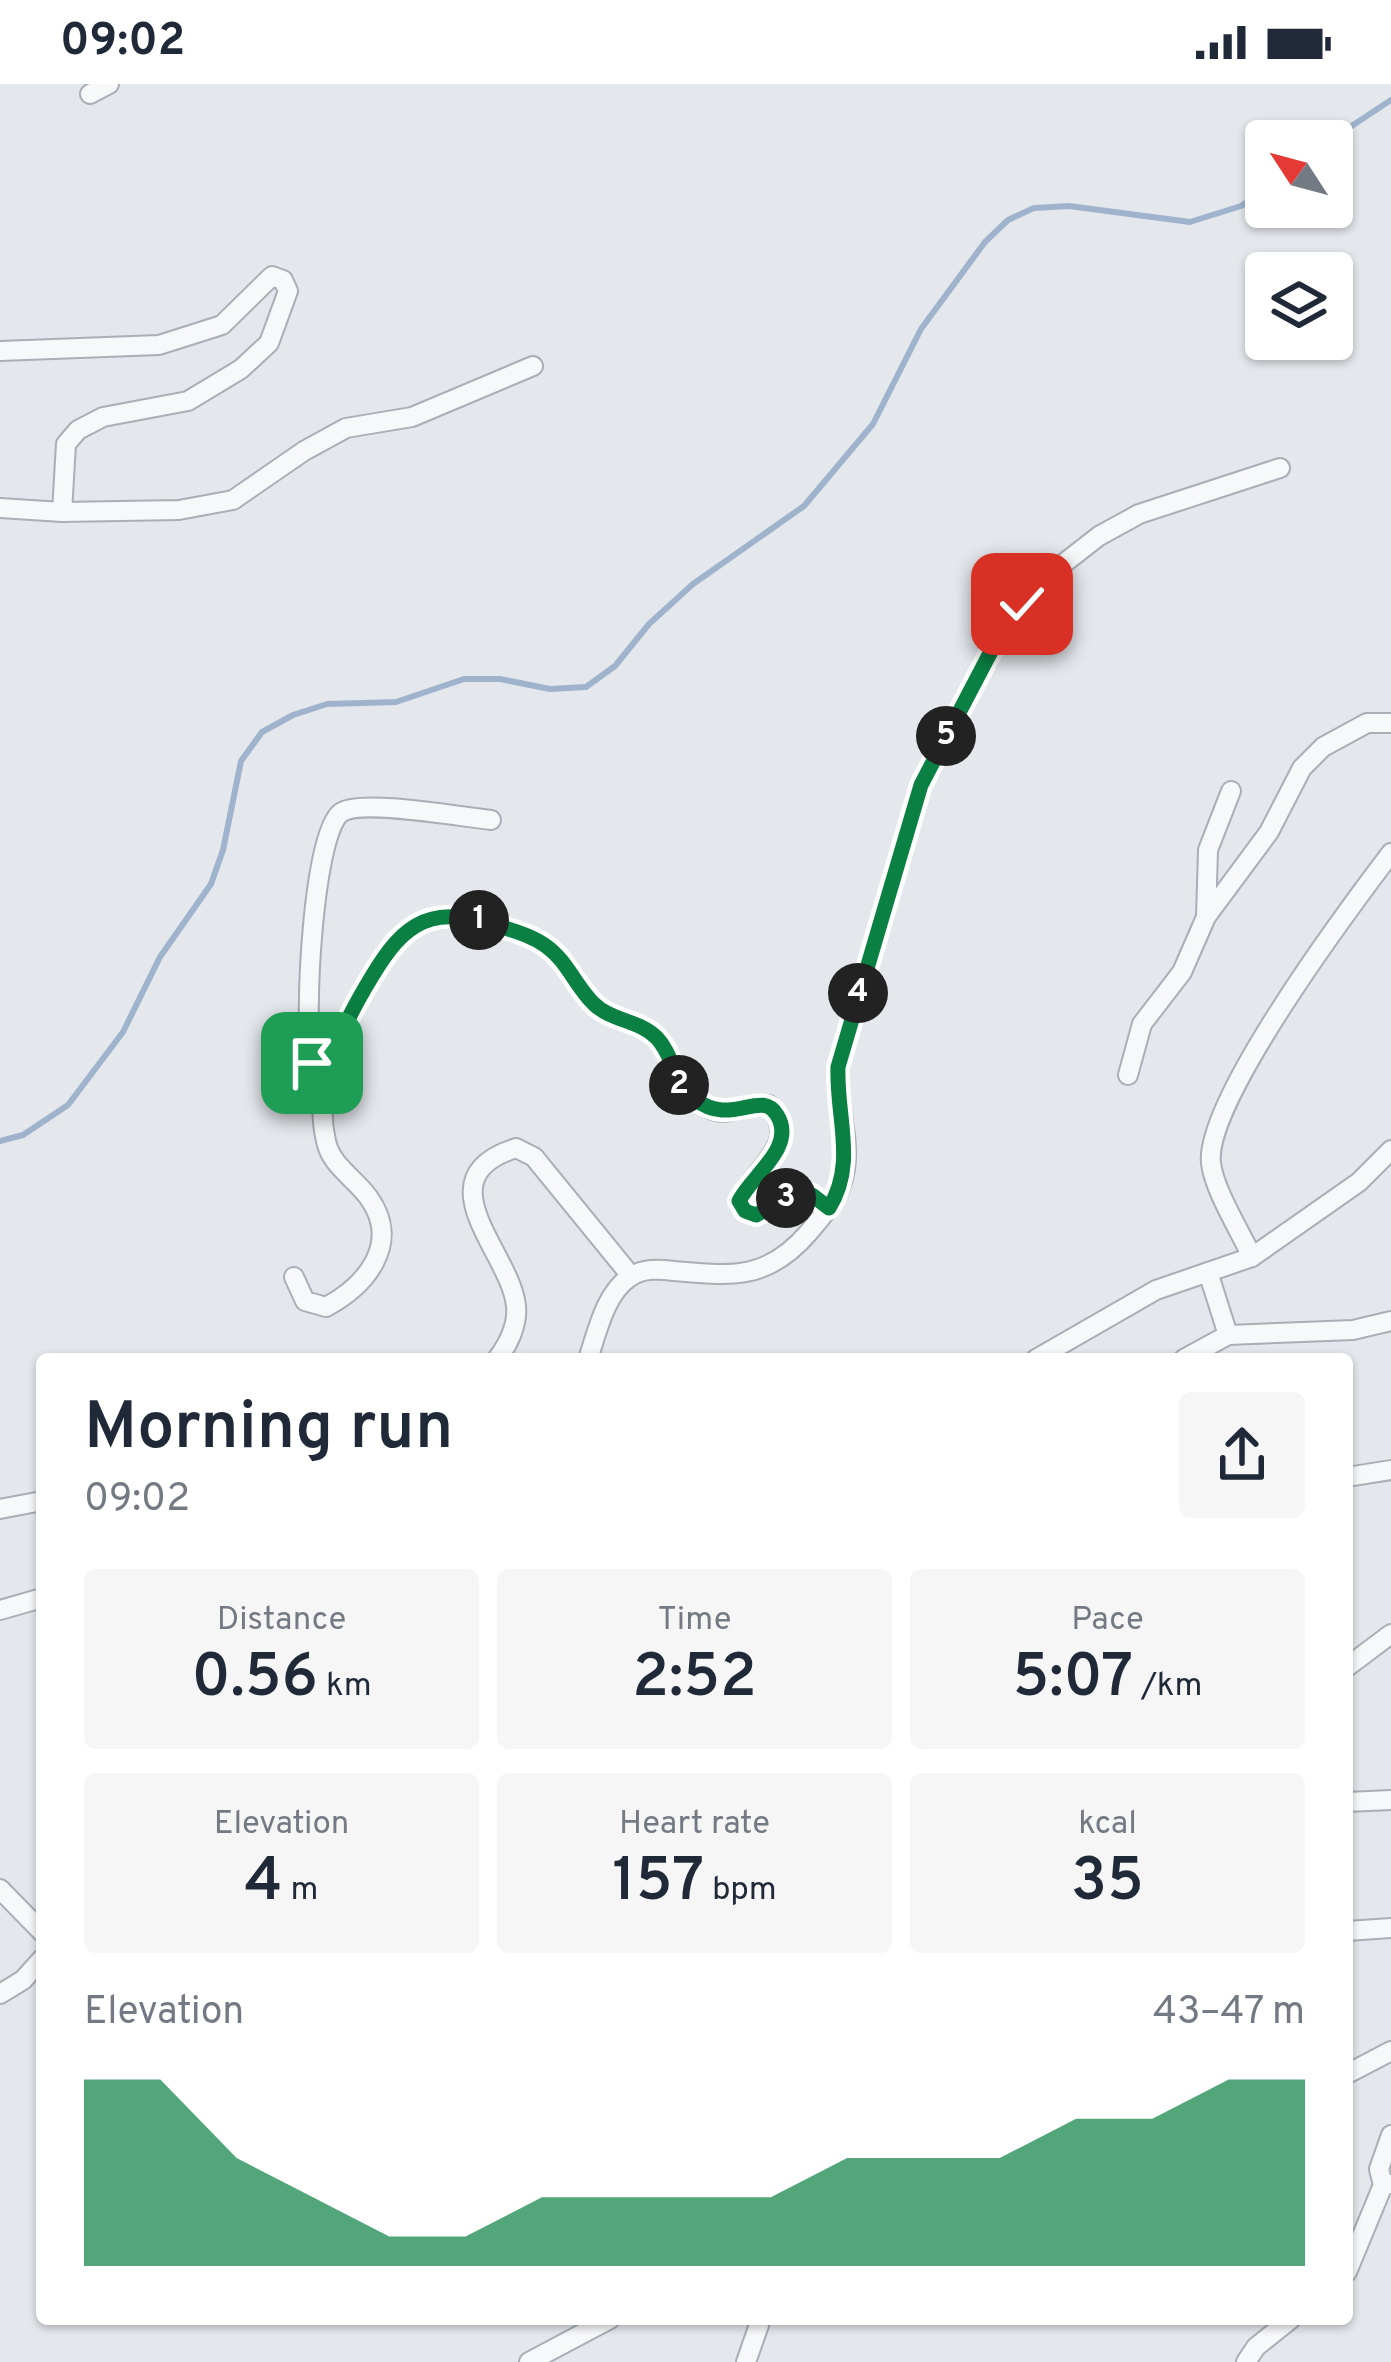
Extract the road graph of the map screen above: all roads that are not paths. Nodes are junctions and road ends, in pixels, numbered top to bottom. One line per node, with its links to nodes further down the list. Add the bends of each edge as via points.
1 (109, 84): 2 (street)
2 (90, 94)
3 (0, 351): 7 (street, via 159,345 222,325 272,276 288,291 268,343 241,369 188,401 103,417 78,430 65,444)
4 (533, 366): 7 (street, via 412,417 346,428 233,500 179,510)
5 (1280, 468): 18 (street, via 1138,514 1099,536 1054,571 997,640 921,785 856,1000 838,1067 846,1163)
6 (0, 508): 7 (street)
7 (62, 512)
8 (1391, 723): 12 (street, via 1366,724 1302,768 1269,832)
9 (1231, 791): 12 (street, via 1208,850)
10 (490, 820): 14 (street, via 363,806 330,823 316,873 309,1034 312,1063)
11 (1391, 853): 19 (street, via 1297,983 1239,1080 1212,1144 1213,1171)
12 (1206, 917): 13 (street, via 1182,972 1142,1024)
13 (1128, 1075)
14 (327, 1081): 18 (street, via 339,1034 405,930 446,916 480,920 546,946 592,1003 652,1033 679,1085 698,1102 727,1113 769,1105 782,1129 769,1164 746,1185 739,1201 745,1211 756,1215 800,1192); 22 (street, via 330,1155 368,1197 383,1241 368,1275 326,1307 305,1301)
15 (1391, 1150): 16 (street)
16 (1375, 1166): 17 (street); 19 (street)
17 (1391, 1180)
18 (829, 1208): 21 (street, via 798,1245 748,1274 652,1268)
19 (1252, 1257): 20 (street)
20 (1208, 1272): 24 (street); 27 (street, via 1156,1290)
21 (631, 1276): 25 (street, via 534,1157 516,1148 499,1153 472,1190 517,1310); 26 (street, via 616,1290)
22 (294, 1277)
23 (1391, 1321): 24 (street)
24 (1228, 1334): 28 (street)
25 (500, 1353)
26 (590, 1353)
27 (1046, 1353)
28 (1195, 1353)
29 (1391, 1470): 30 (street)
30 (1353, 1476)
31 (36, 1503): 32 (street)
32 (0, 1509)
33 (36, 1603): 34 (street)
34 (0, 1610)
35 (1391, 1634): 36 (street)
36 (1353, 1662)
37 (1391, 1800): 38 (street)
38 (1353, 1802)
39 (0, 1888): 40 (street)
40 (36, 1926)
41 (1391, 1928): 42 (street)
42 (1353, 1931)
43 (36, 1965): 44 (street)
44 (0, 1994)
45 (1391, 2050): 46 (street)
46 (1353, 2071)
47 (1391, 2134): 48 (street, via 1378,2169)
48 (1387, 2184): 49 (street)
49 (1353, 2259)
50 (599, 2325): 53 (street)
51 (759, 2325): 54 (street)
52 (1284, 2325): 55 (street)
53 (539, 2359)
54 (746, 2362)
55 (1246, 2362)

